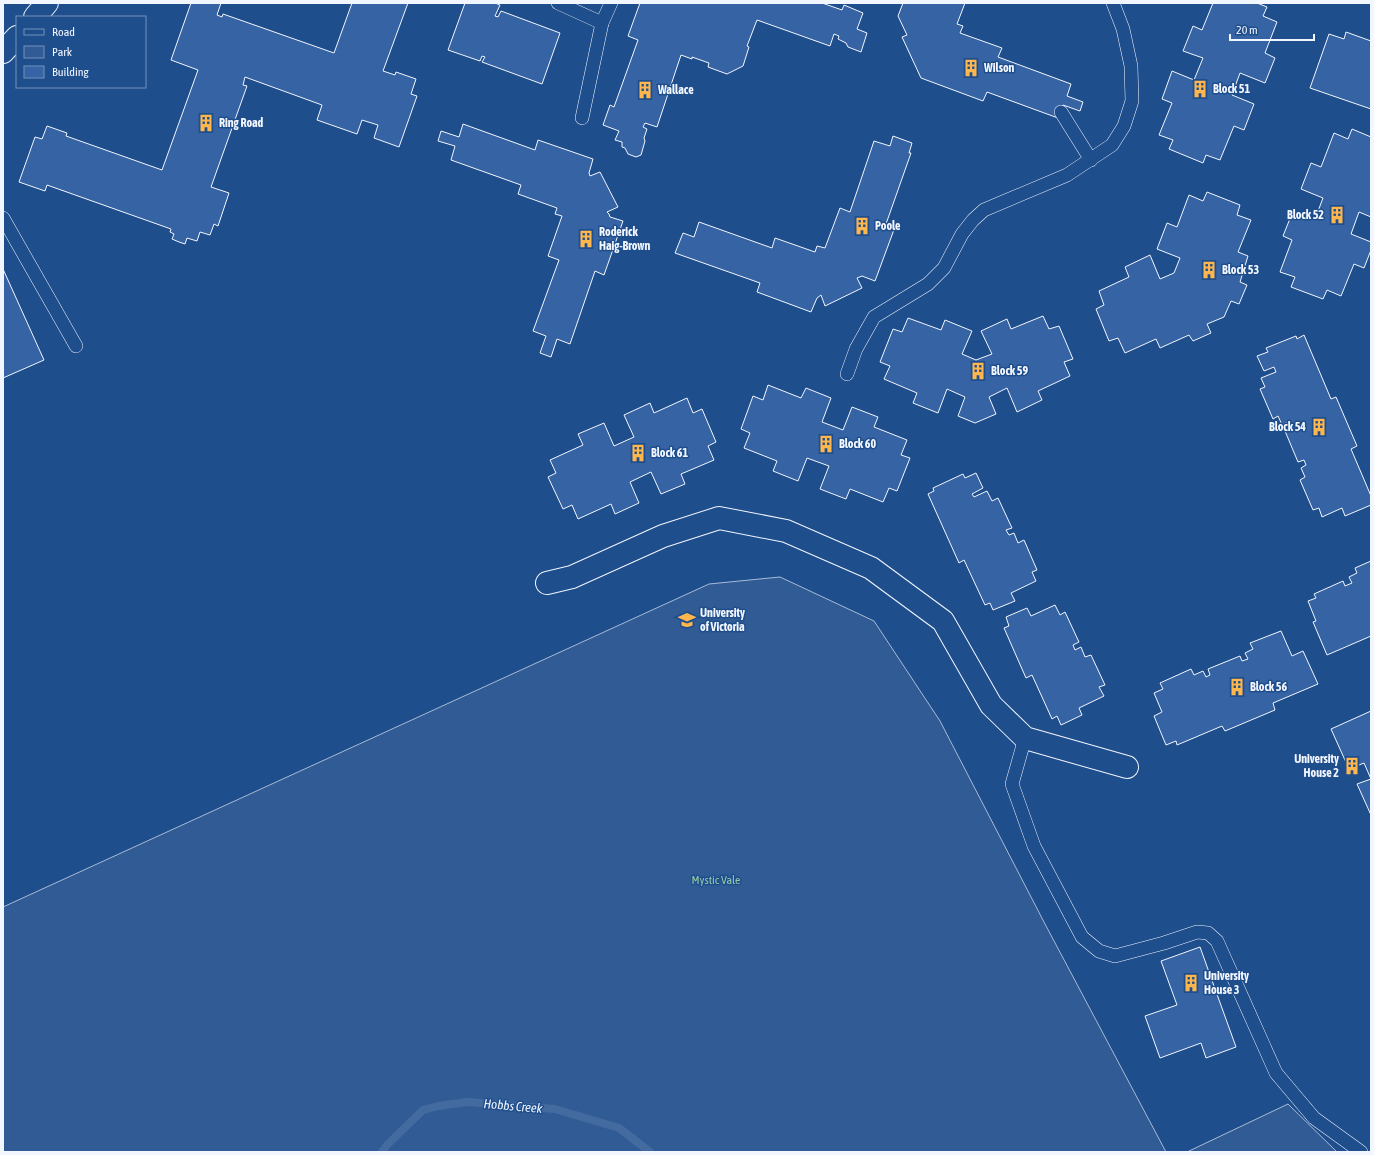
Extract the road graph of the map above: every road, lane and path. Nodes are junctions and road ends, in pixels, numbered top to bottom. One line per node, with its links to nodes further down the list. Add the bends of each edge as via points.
1 (47, 3): 5 (street)
2 (558, 3): 6 (lane)
3 (611, 3): 6 (lane)
4 (1113, 3): 11 (lane, via 1123,29 1129,58 1132,102 1124,126 1112,146)
5 (36, 16)
6 (602, 23): 10 (lane)
7 (16, 38): 8 (street)
8 (3, 52)
9 (1060, 112): 11 (lane)
10 (582, 118)
11 (1091, 160): 14 (lane, via 1067,176 984,210 962,234 944,268 928,284 874,317 856,349)
12 (3, 218): 13 (lane)
13 (76, 346)
14 (846, 374)
15 (547, 583): 16 (street, via 572,577 663,536 719,518 786,532 871,568 943,622 991,705)
16 (1025, 738): 17 (street); 18 (lane, via 1012,784 1034,846 1082,938 1099,951 1114,956 1196,932 1208,933 1217,941 1276,1073 1314,1118)
17 (1127, 767)
18 (1361, 1152)

